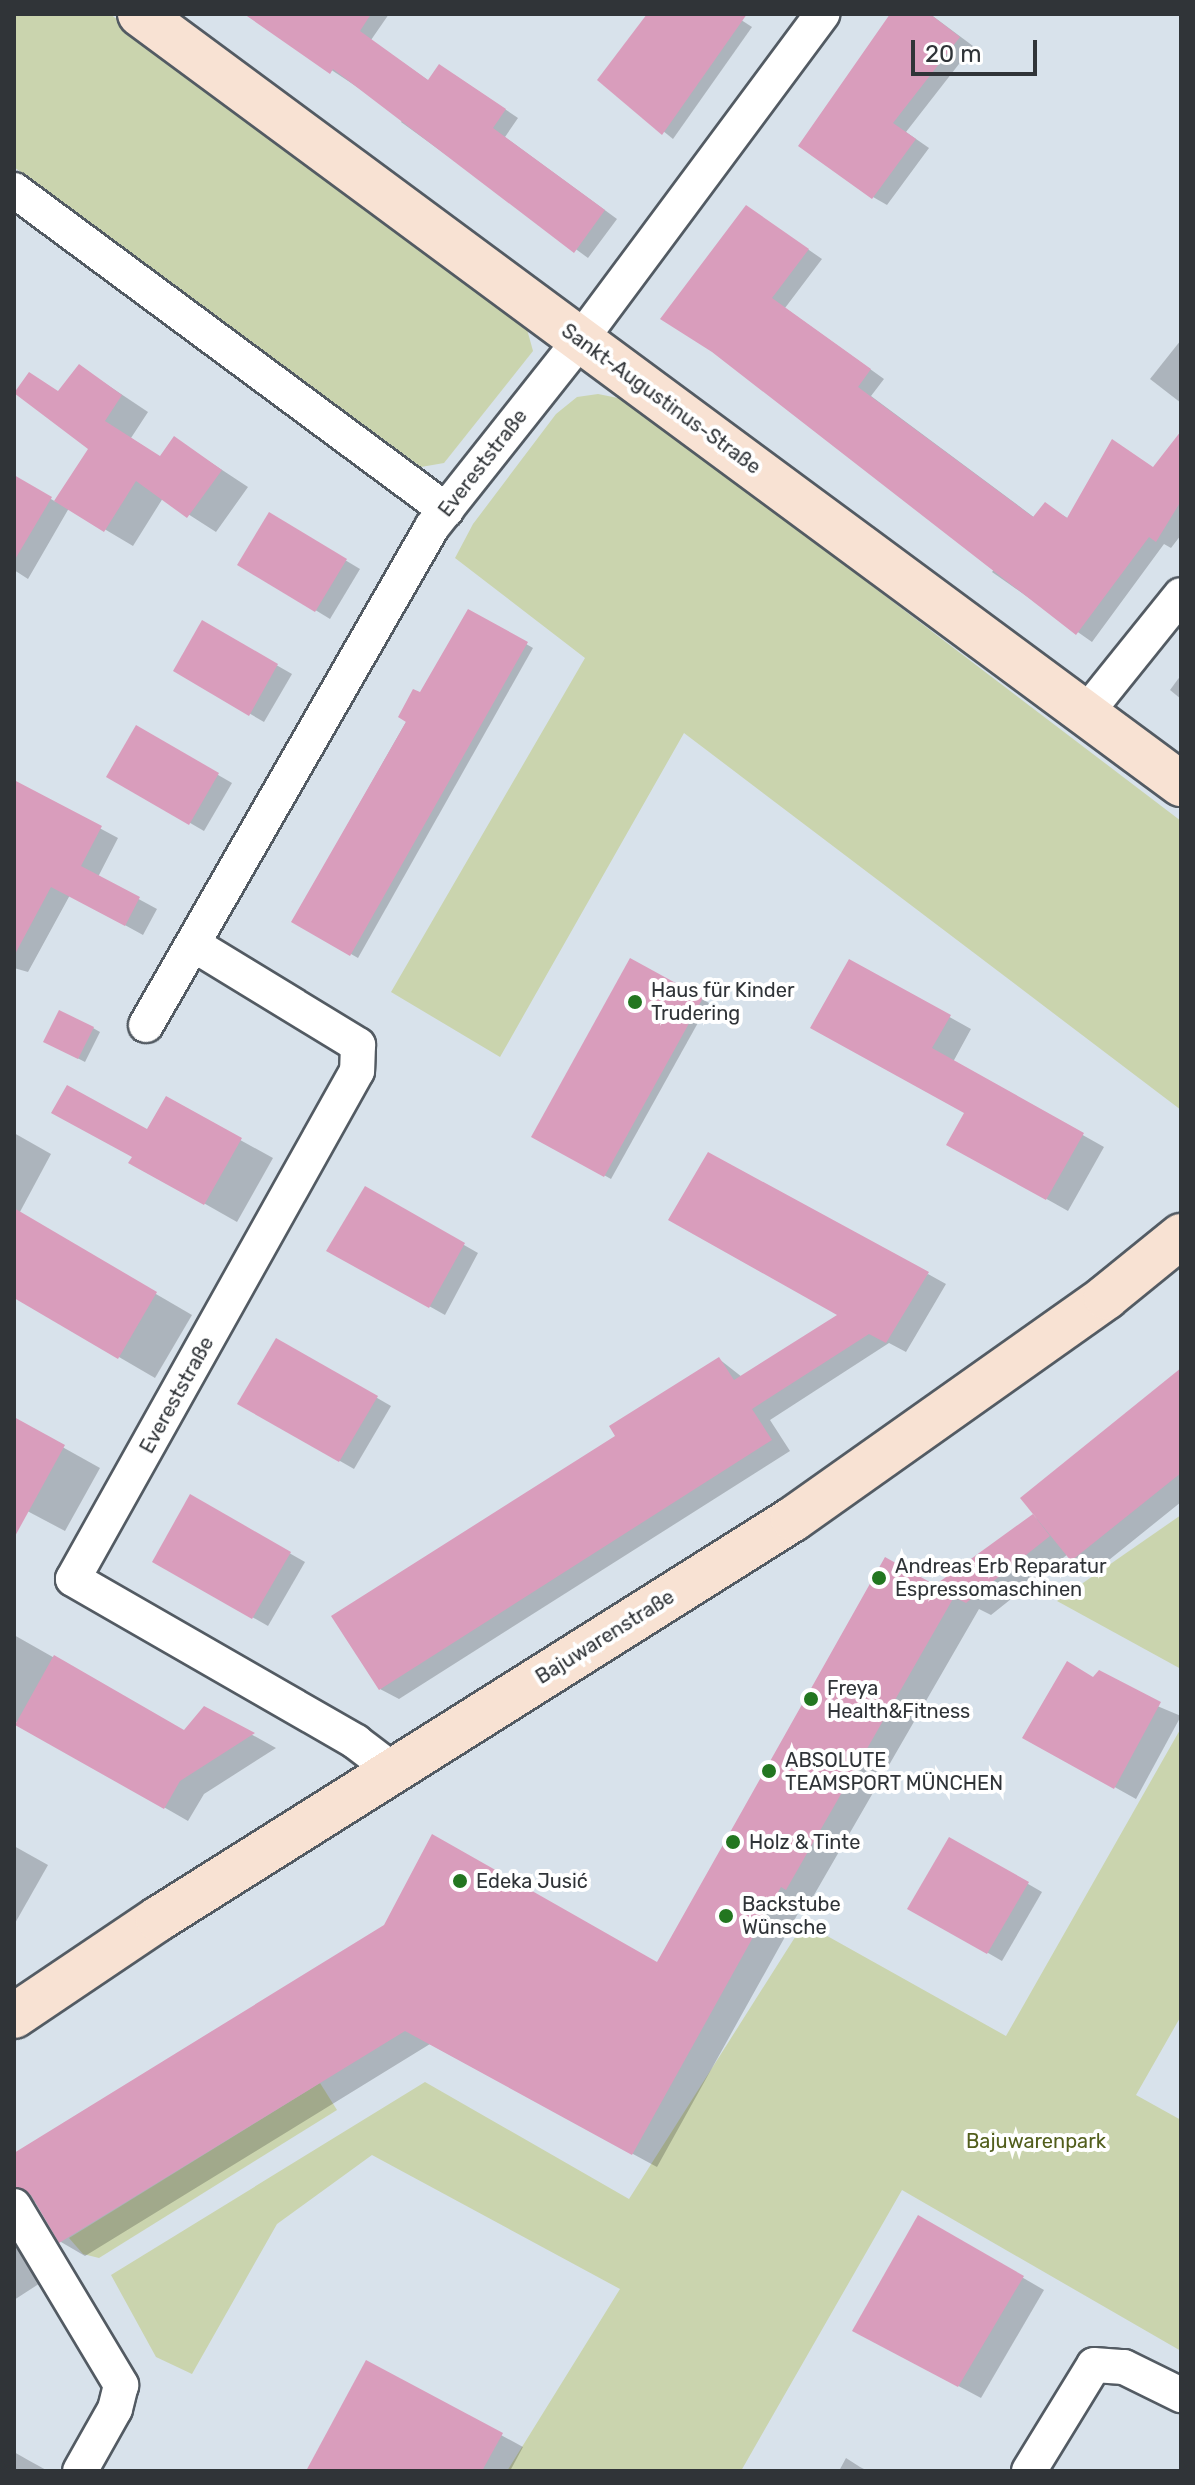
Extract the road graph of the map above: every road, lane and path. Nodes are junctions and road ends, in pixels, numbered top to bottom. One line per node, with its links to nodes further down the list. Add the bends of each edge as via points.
1 (822, 14): 4 (street, Evereststraße)
2 (150, 17): 4 (main road, Sankt-Augustinus-Straße)
3 (14, 190): 5 (street)
4 (581, 339): 5 (street, Evereststraße); 7 (main road, Sankt-Augustinus-Straße)
5 (446, 510): 9 (street, Evereststraße)
6 (1181, 595): 7 (street)
7 (1086, 713): 8 (main road, Sankt-Augustinus-Straße)
8 (1181, 784)
9 (196, 946): 10 (street, Evereststraße); 12 (street, Evereststraße, via 358,1045 357,1071 73,1579 356,1742)
10 (146, 1025)
11 (1181, 1236): 12 (main road, Bajuwarenstraße, via 1095,1305 793,1519)
12 (394, 1771): 13 (main road, Bajuwarenstraße)
13 (14, 2016)
14 (14, 2206): 16 (street, via 121,2385 115,2409)
15 (1181, 2395): 17 (street, via 1124,2367 1094,2365)
16 (80, 2471)
17 (1029, 2471)

